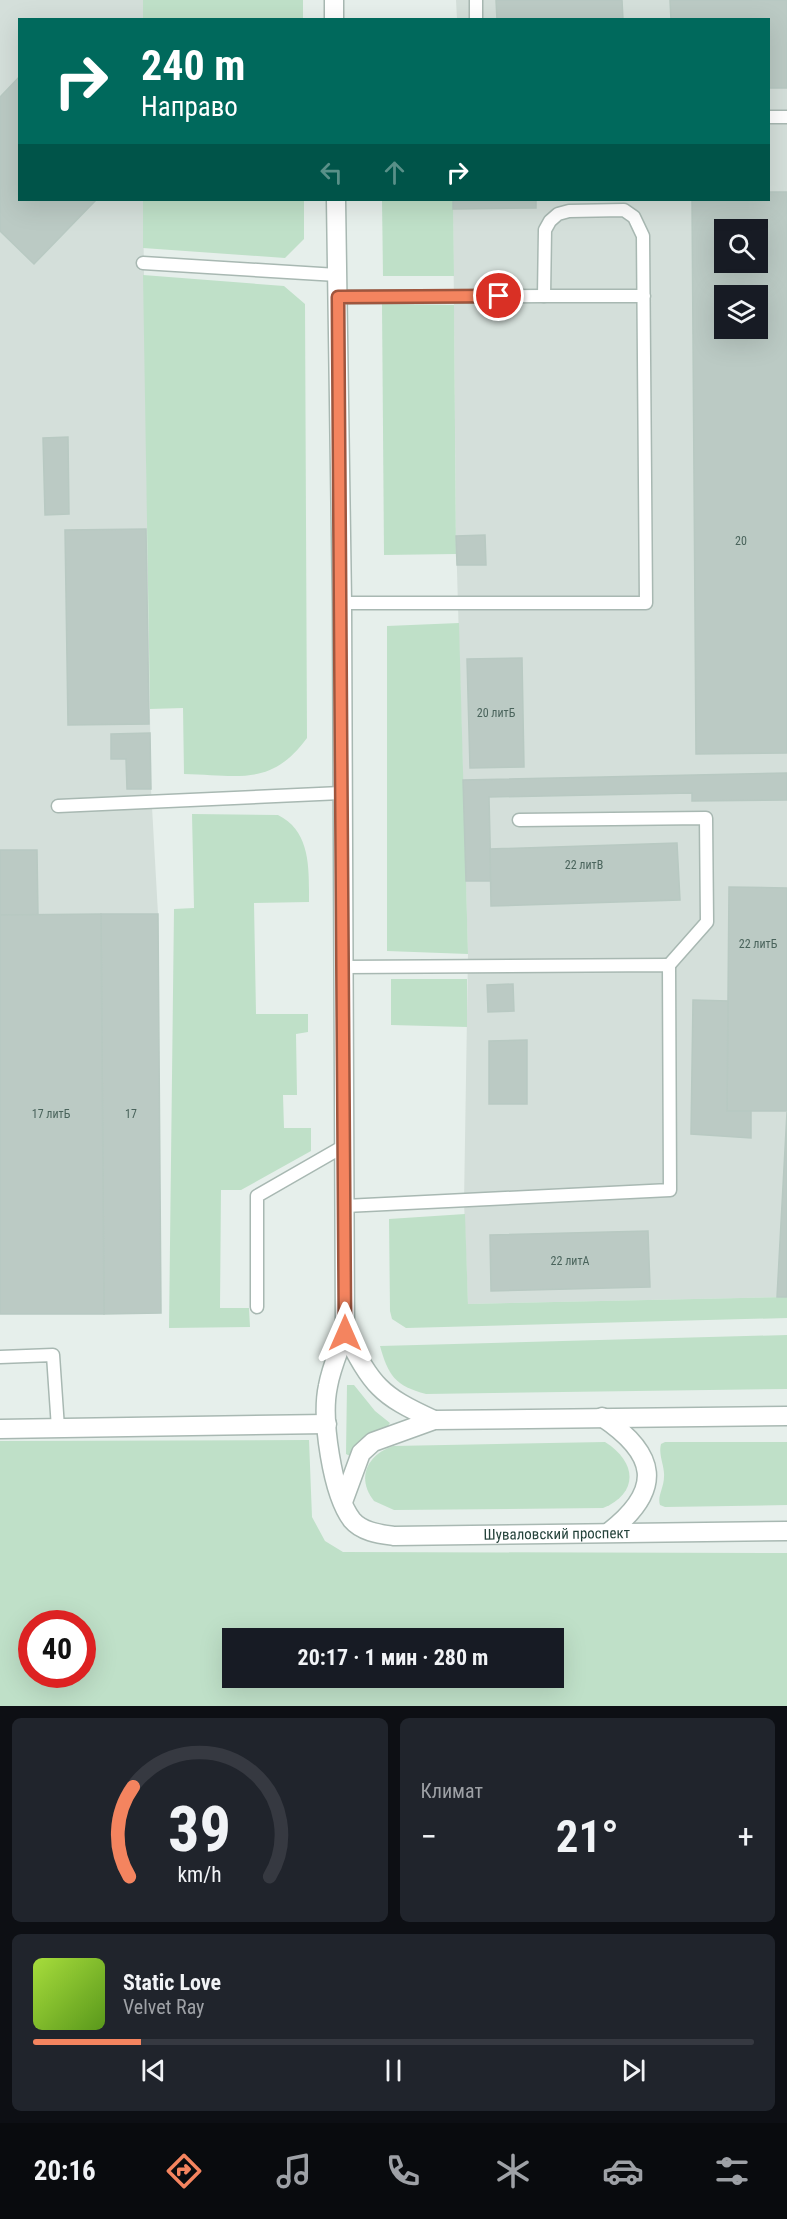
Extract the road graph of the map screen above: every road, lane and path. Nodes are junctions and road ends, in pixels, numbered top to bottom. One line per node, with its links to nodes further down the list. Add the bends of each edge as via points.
1 (334, 0): 3 (street)
2 (476, 0): 4 (lane)
3 (334, 18)
4 (476, 18)
5 (770, 117): 6 (lane)
6 (787, 117)
7 (336, 201): 9 (street)
8 (143, 263): 9 (lane)
9 (337, 275): 12 (street)
10 (544, 296): 11 (lane); 11 (lane, via 545,230 550,221 569,211 624,210 634,217 643,236); 12 (lane)
11 (644, 296): 13 (lane, via 646,603)
12 (338, 297): 13 (street)
13 (342, 603): 14 (street)
14 (341, 793): 15 (lane); 18 (street)
15 (58, 806)
16 (519, 820): 17 (lane, via 706,818 708,921)
17 (669, 965): 18 (lane); 20 (lane, via 670,1190)
18 (344, 967): 19 (street)
19 (344, 1146): 20 (street); 21 (lane, via 256,1196)
20 (345, 1206): 22 (street)
21 (257, 1307)
22 (345, 1333): 26 (street, via 366,1374 386,1396); 27 (street, Шуваловский проспект, via 327,1387)
23 (0, 1357): 28 (lane, via 52,1355)
24 (787, 1416): 25 (street)
25 (602, 1417): 26 (street); 32 (street, via 634,1443 647,1475 644,1494 635,1508)
26 (434, 1420): 30 (street, via 373,1442 361,1453)
27 (327, 1424): 28 (street); 30 (street, Шуваловский проспект, via 330,1462)
28 (58, 1428): 29 (street)
29 (0, 1429)
30 (343, 1502): 32 (street, Шуваловский проспект, via 353,1521 372,1532 394,1536)
31 (787, 1531): 32 (street, Шуваловский проспект)
32 (609, 1532)

